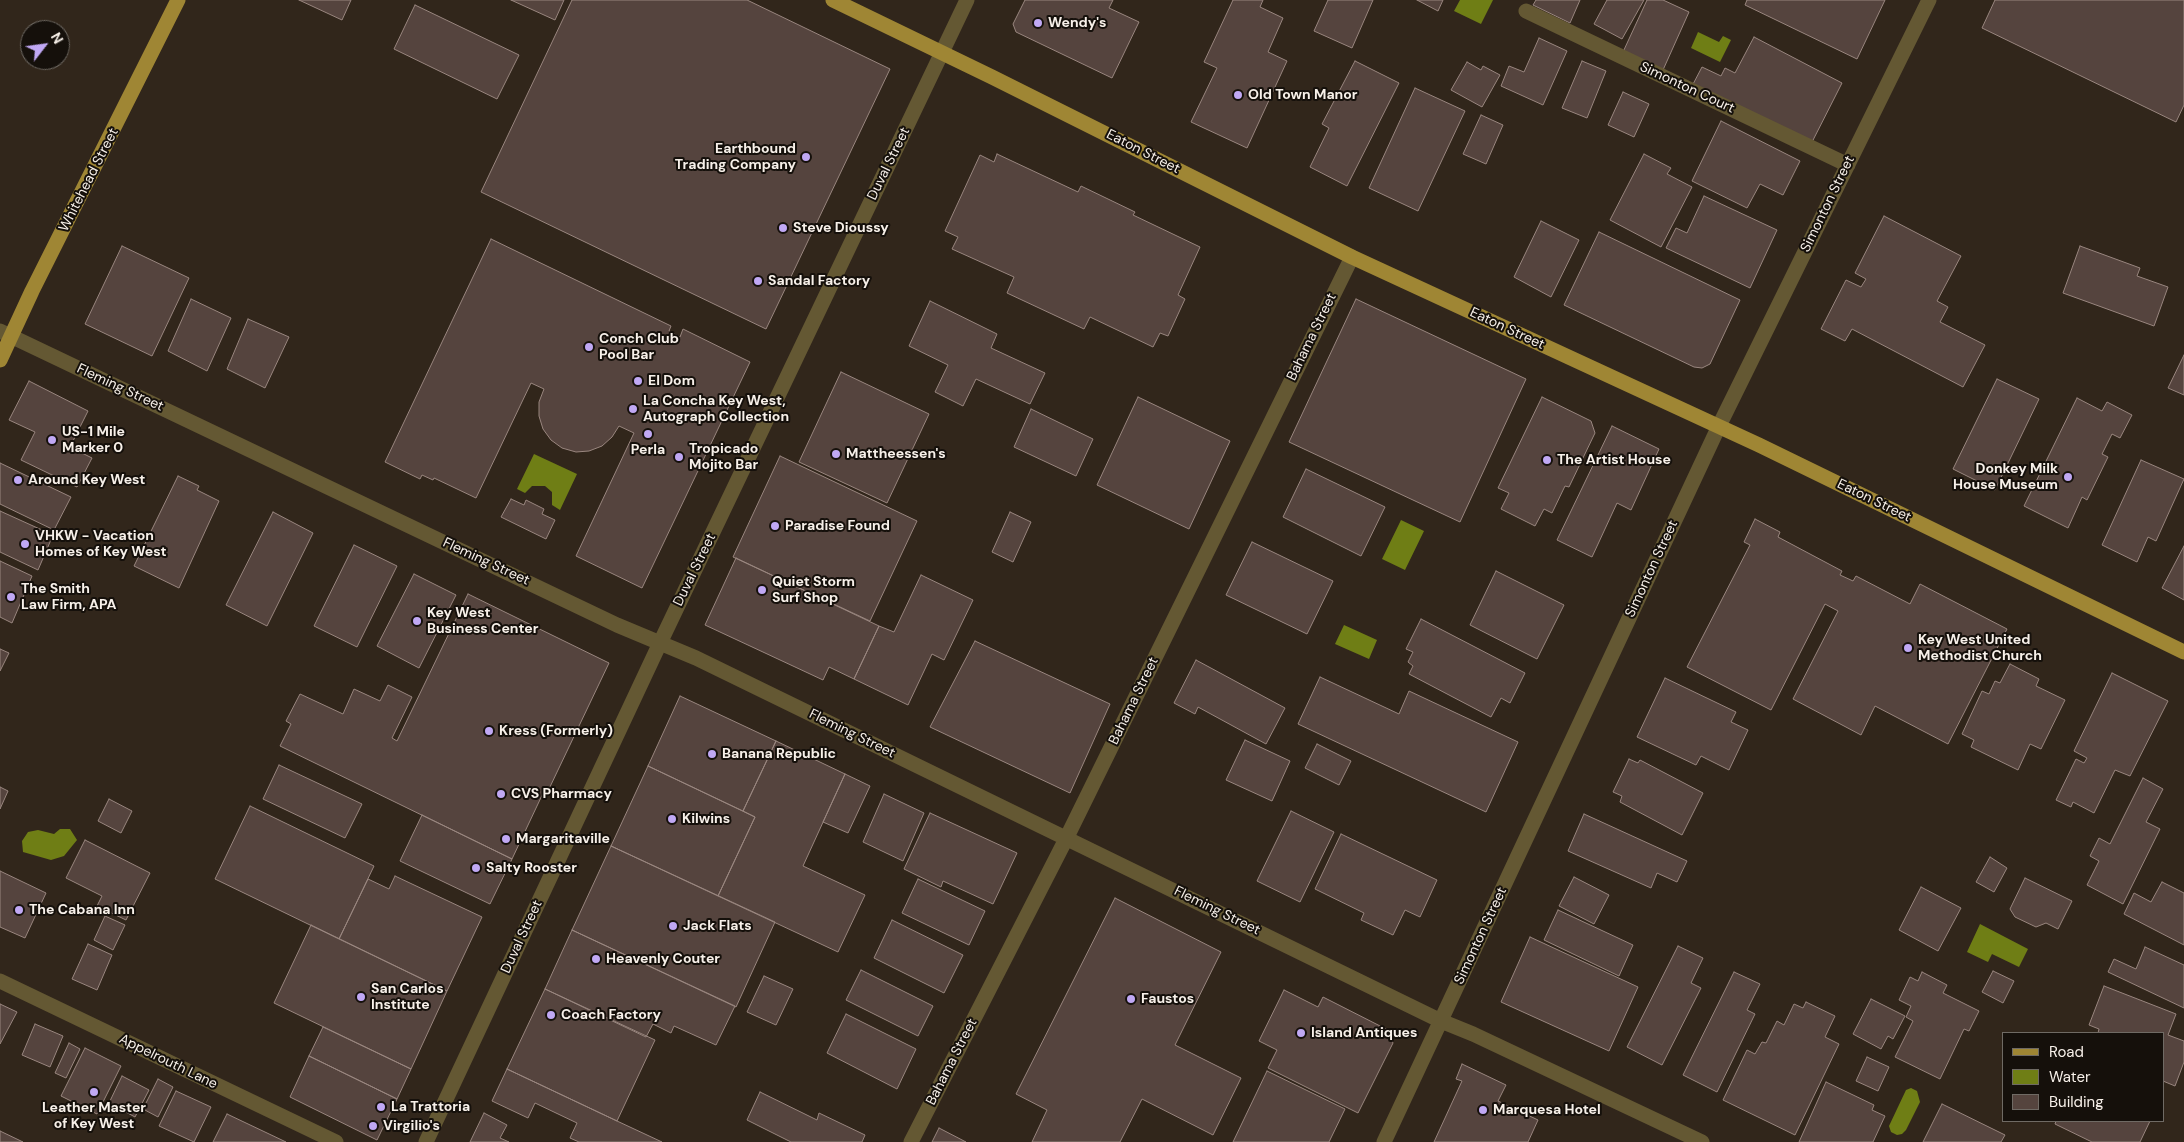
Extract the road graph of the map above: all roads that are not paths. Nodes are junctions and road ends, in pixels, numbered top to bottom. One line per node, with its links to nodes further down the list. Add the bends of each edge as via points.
1 (178, 0): 9 (main road, Whitehead Street, via 32,291)
2 (833, 0): 6 (main road, Eaton Street)
3 (967, 0): 6 (street, Duval Street)
4 (1929, 0): 7 (street, Simonton Street)
5 (1526, 11): 7 (street, Simonton Court)
6 (942, 53): 8 (main road, Eaton Street); 12 (street, Duval Street)
7 (1848, 164): 11 (street, Simonton Street)
8 (1352, 257): 11 (main road, Eaton Street); 14 (street, Bahama Street)
9 (6, 334): 10 (main road, Whitehead Street); 12 (street, Fleming Street)
10 (0, 360)
11 (1718, 426): 13 (main road, Eaton Street); 16 (street, Simonton Street)
12 (660, 643): 14 (street, Fleming Street); 18 (street, Duval Street)
13 (2184, 652)
14 (1066, 839): 16 (street, Fleming Street); 19 (street, Bahama Street)
15 (0, 981): 17 (street, Appelrouth Lane)
16 (1441, 1021): 20 (street, Simonton Street); 21 (street, Fleming Street)
17 (336, 1142)
18 (426, 1142)
19 (911, 1142)
20 (1384, 1142)
21 (1702, 1142)

